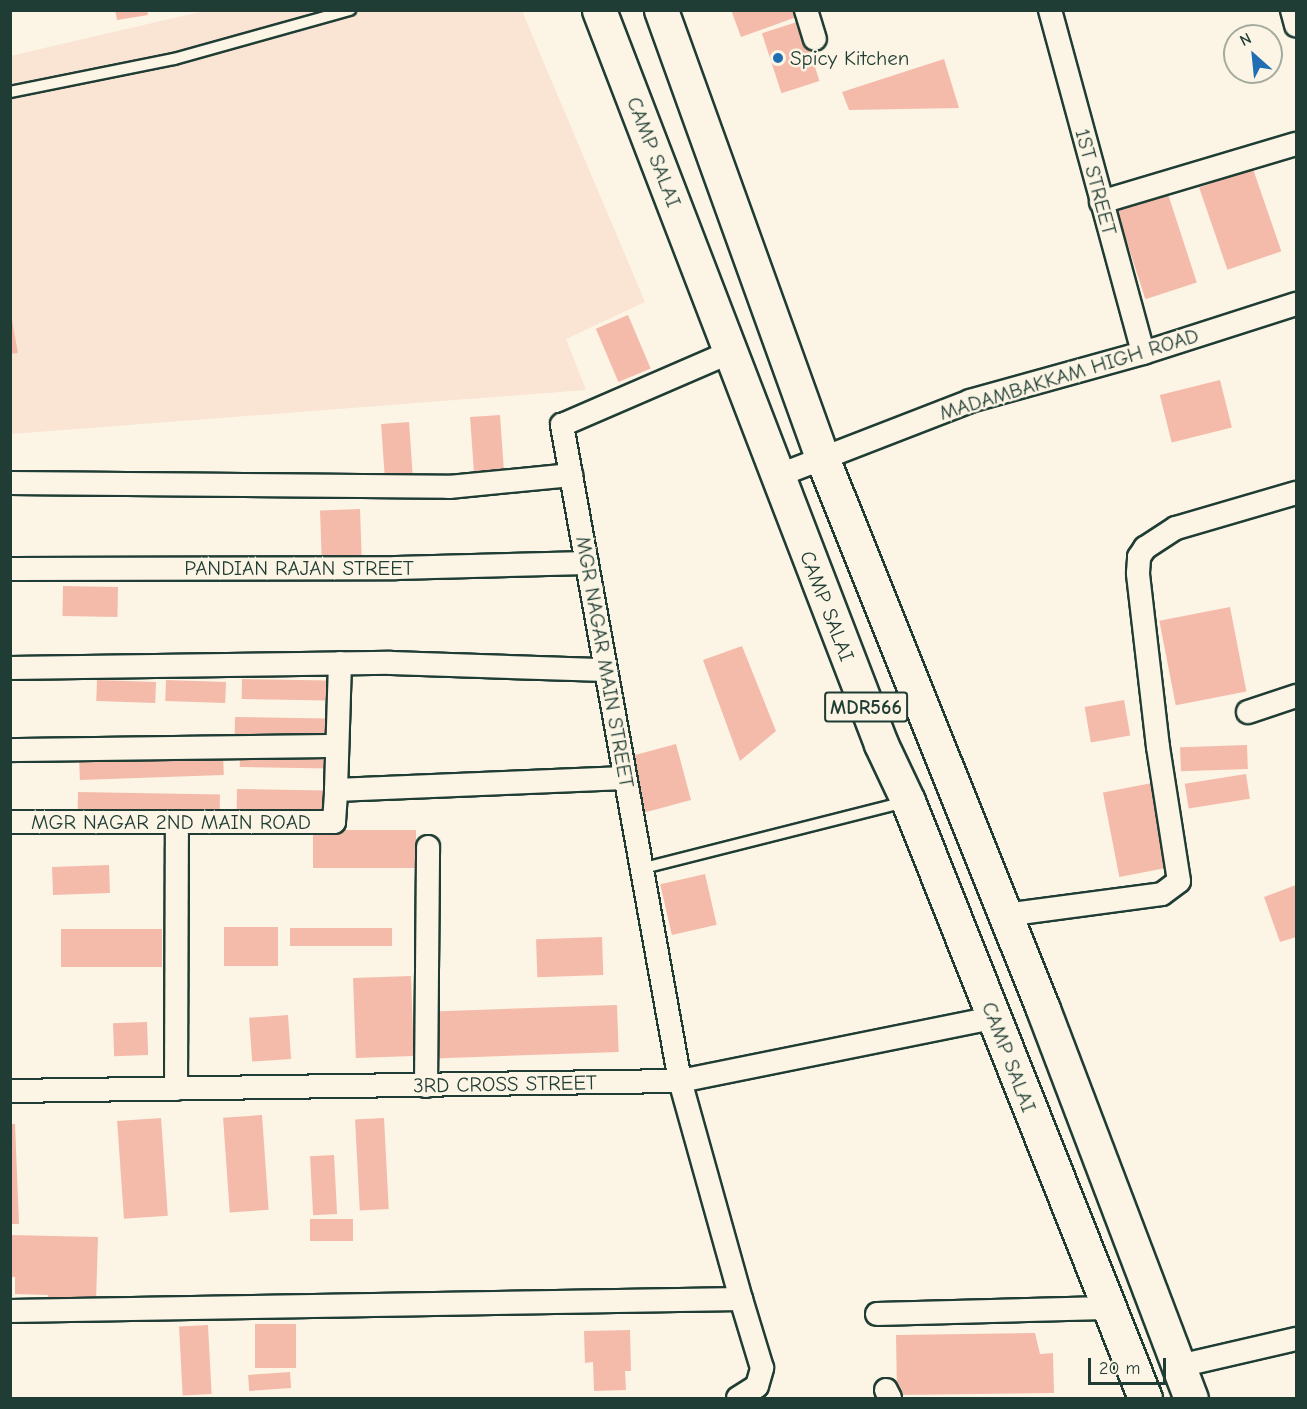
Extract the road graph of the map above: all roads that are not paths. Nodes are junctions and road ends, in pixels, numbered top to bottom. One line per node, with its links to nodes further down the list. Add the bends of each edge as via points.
1 (350, 10): 9 (lane, via 174,59)
2 (599, 10): 13 (main road, CAMP SALAI / MDR566)
3 (661, 10): 15 (main road, MDR566)
4 (806, 10): 8 (street)
5 (1050, 10): 11 (street, 1ST STREET)
6 (1292, 10): 7 (street)
7 (1296, 25)
8 (815, 39)
9 (10, 92)
10 (1296, 144): 11 (street)
11 (1101, 202): 14 (street, 1ST STREET)
12 (1296, 304): 14 (street, MADAMBAKKAM HIGH ROAD)
13 (731, 352): 16 (street, MGR NAGAR MAIN STREET, via 562,425); 17 (main road, CAMP SALAI / MDR566)
14 (1143, 353): 15 (street, MADAMBAKKAM HIGH ROAD, via 970,401)
15 (823, 460): 17 (street, MADAMBAKKAM HIGH ROAD); 36 (main road, MDR566)
16 (571, 475): 18 (street, via 449,487); 20 (street, MGR NAGAR MAIN STREET)
17 (777, 476): 31 (main road, CAMP SALAI / MDR566, via 881,744)
18 (10, 483)
19 (1296, 493): 36 (street, via 1176,528 1145,548 1139,557 1137,573 1158,747 1179,881 1162,894)
20 (587, 563): 21 (street, PANDIAN RAJAN STREET, via 396,568); 24 (street, MGR NAGAR MAIN STREET)
21 (10, 569)
22 (340, 663): 23 (street); 24 (street); 27 (street)
23 (10, 669)
24 (606, 670): 29 (street, MGR NAGAR MAIN STREET)
25 (1296, 696): 26 (street)
26 (1248, 712)
27 (337, 746): 28 (street); 30 (street)
28 (10, 750)
29 (625, 778): 30 (street, MGR NAGAR 2ND MAIN ROAD); 35 (street, MGR NAGAR MAIN STREET)
30 (336, 790): 33 (street, MGR NAGAR 2ND MAIN ROAD, via 334,822)
31 (908, 801): 35 (lane); 37 (main road, CAMP SALAI / MDR566)
32 (10, 822): 33 (street, MGR NAGAR 2ND MAIN ROAD)
33 (177, 822): 40 (street)
34 (428, 847): 39 (street)
35 (640, 869): 38 (street, MGR NAGAR MAIN STREET)
36 (1005, 915): 47 (main road, MDR566)
37 (993, 1018): 38 (street, 3RD CROSS STREET); 43 (main road, CAMP SALAI / MDR566)
38 (680, 1081): 39 (street, 3RD CROSS STREET); 42 (street, MGR NAGAR MAIN STREET)
39 (426, 1086): 40 (street, 3RD CROSS STREET)
40 (176, 1089): 41 (street, 3RD CROSS STREET)
41 (10, 1091)
42 (741, 1299): 44 (street); 48 (street, MGR NAGAR MAIN STREET, via 762,1368 757,1386)
43 (1107, 1308): 45 (street); 49 (main road, CAMP SALAI / MDR566)
44 (10, 1311)
45 (877, 1314)
46 (1296, 1339): 47 (street)
47 (1179, 1366): 50 (main road, MDR566)
48 (738, 1398)
49 (1145, 1398)
50 (1191, 1398)

